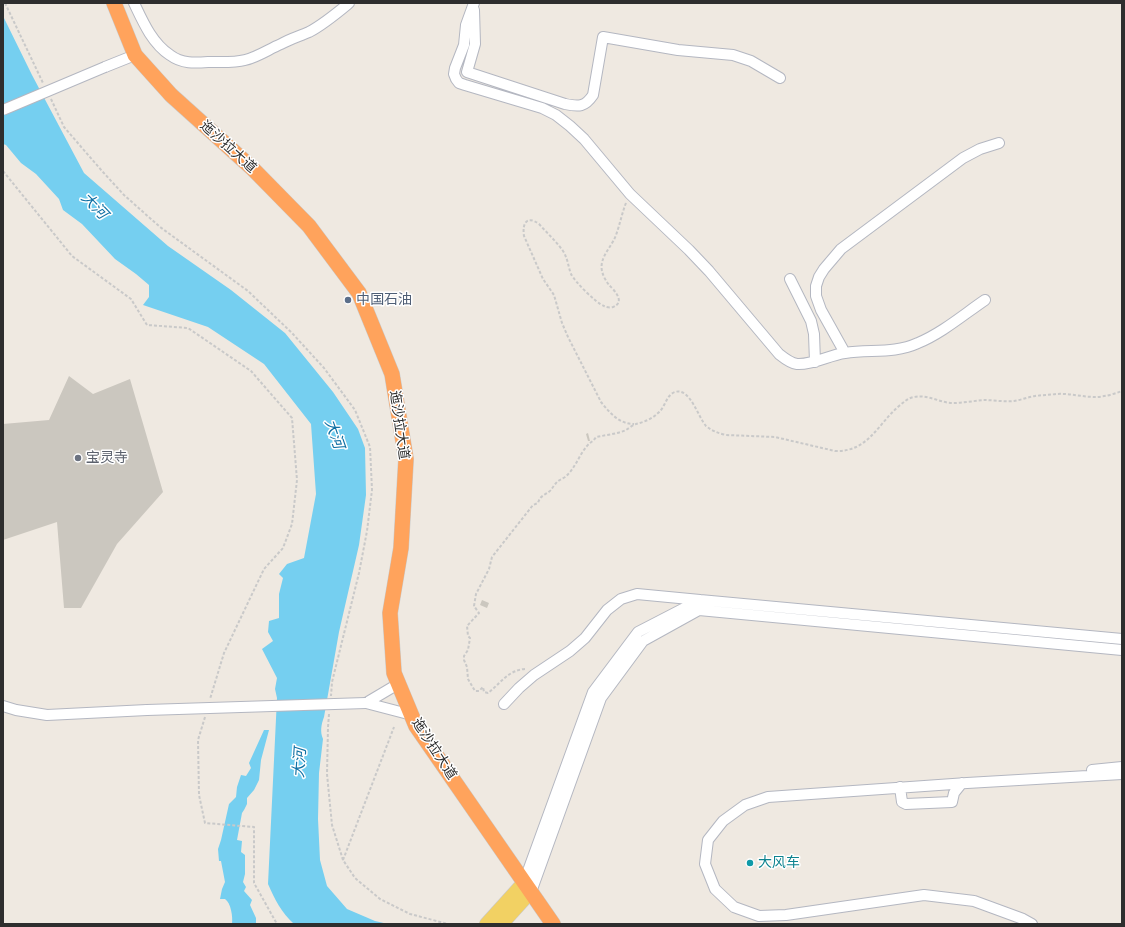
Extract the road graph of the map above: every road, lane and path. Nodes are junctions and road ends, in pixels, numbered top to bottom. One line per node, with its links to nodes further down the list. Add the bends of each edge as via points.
1 (5, 3): 8 (path)
2 (114, 3): 6 (highway, 迤沙拉大道)
3 (134, 3): 4 (street, via 142,20 162,49 188,63 243,61 255,58 323,24)
4 (349, 3)
5 (474, 3): 7 (street, via 475,44 467,72 575,107 588,101 592,95 603,37 678,50 732,55 751,61); 13 (street, via 466,25 464,45 455,68 454,74 459,83 542,108 556,115 584,138)
6 (135, 55): 10 (street, bridge); 24 (highway, 迤沙拉大道, via 171,95 252,168 309,226 360,293 392,374 406,459 401,548 390,613 394,673)
7 (780, 78)
8 (45, 86)
9 (48, 92): 25 (path, via 64,127 124,196 160,227 248,291 324,368 355,410 370,447 372,490 359,573)
10 (3, 110)
11 (999, 143): 16 (street, via 963,158 841,249 824,268 816,286 816,296)
12 (3, 171): 27 (path, via 72,256 131,299 147,325 188,328 251,371 292,418 297,480 292,524 283,548 264,569 224,653)
13 (630, 194): 17 (street, via 704,266 779,354 792,363); 19 (path, via 616,235 602,262 605,278 618,297 613,307 599,303 574,280 564,252 539,224 534,220 527,220 523,231 543,279 554,295 568,337 601,402 615,418)
14 (790, 279): 17 (street, via 811,321)
15 (985, 300): 16 (street, via 917,344 898,350)
16 (845, 353): 17 (street)
17 (815, 362)
18 (1122, 391): 19 (path, via 1096,397 1058,394 1014,401 952,403 917,396 897,408 866,441 856,448 843,452 775,438 726,434 712,430 702,421 690,398 681,391 672,394 663,409 652,418)
19 (635, 424): 23 (path, via 626,430 596,438 589,444 566,477 543,494 496,552 476,594 474,606 479,613 467,626 470,638 464,656 468,680 474,690 477,692 483,687 484,692 488,693 513,671 528,669)
20 (700, 600): 21 (street); 23 (street, via 637,594 621,599 607,610 570,651); 39 (street, via 638,632 593,692)
21 (1122, 639)
22 (1122, 650): 39 (street, via 699,610 643,641 601,698)
23 (534, 675): 28 (street)
24 (398, 684): 26 (street); 32 (highway, 迤沙拉大道)
25 (330, 697)
26 (366, 703): 29 (street, bridge, via 47,715); 32 (street)
27 (209, 704)
28 (504, 704)
29 (3, 706)
30 (207, 711): 41 (path, via 198,740 199,795 205,823 254,827 254,883)
31 (329, 712): 38 (path, via 327,774 332,825)
32 (412, 715): 39 (highway, 迤沙拉大道, via 416,726)
33 (394, 727): 38 (path)
34 (1122, 766): 36 (street)
35 (1122, 774): 36 (street)
36 (964, 783): 37 (street); 37 (street, via 954,793 952,802 906,804 902,802)
37 (900, 787): 45 (street, via 768,797 745,805 723,821 708,840 705,864 715,890 734,907 759,916 786,915 924,895 974,901)
38 (343, 860): 42 (path, via 355,878 380,899 410,914)
39 (528, 887): 40 (main road); 43 (main road); 44 (highway, 迤沙拉大道)
40 (487, 923)
41 (277, 924)
42 (448, 924)
43 (502, 924)
44 (552, 924)
45 (1032, 924)

